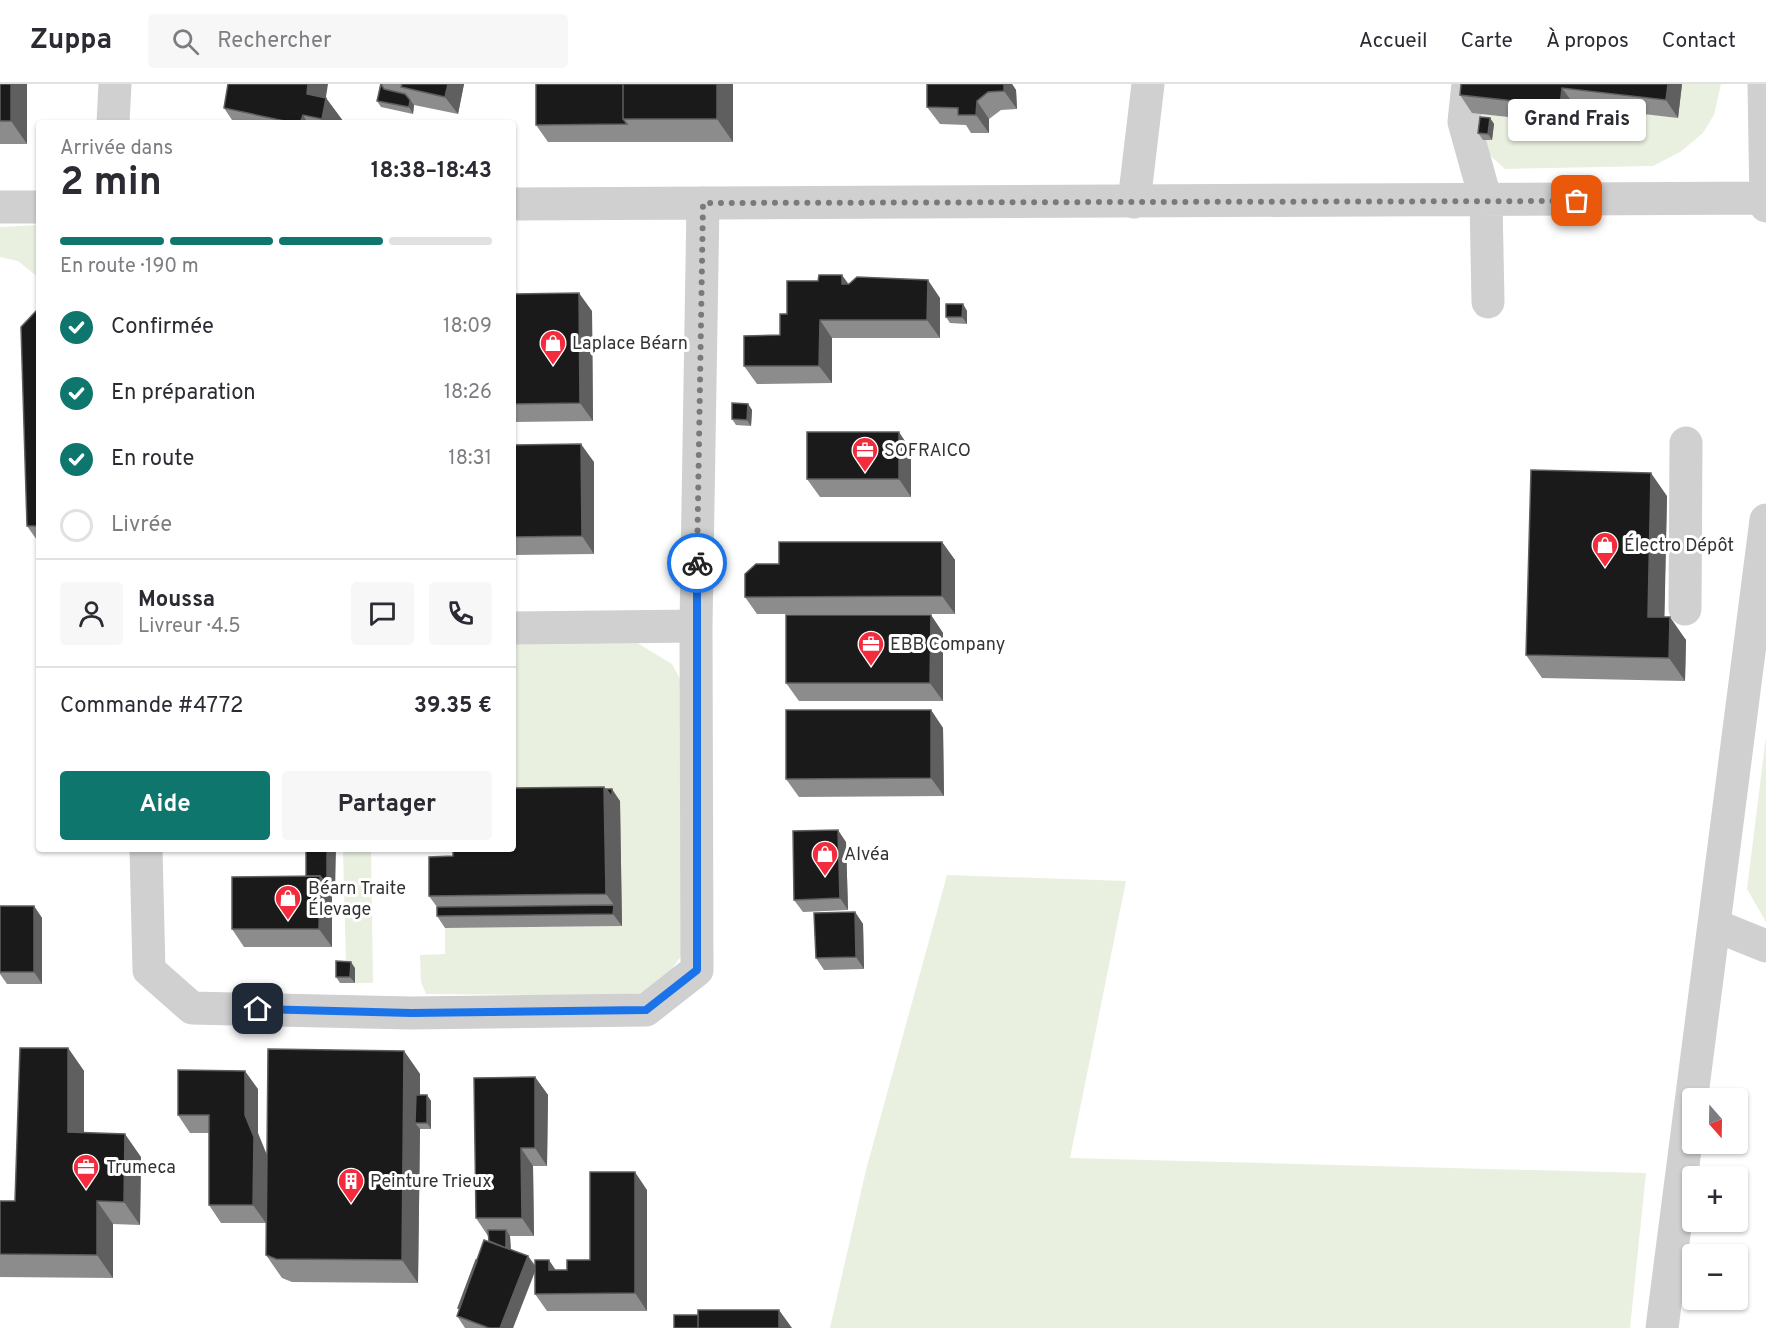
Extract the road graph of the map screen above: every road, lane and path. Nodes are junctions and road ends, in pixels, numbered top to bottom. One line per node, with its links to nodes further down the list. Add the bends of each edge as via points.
1 (115, 84): 5 (street)
2 (1148, 84): 8 (street)
3 (1468, 84): 6 (street, via 1464,122)
4 (1764, 84): 7 (street)
5 (113, 120)
6 (1486, 201): 7 (street); 8 (street); 13 (street)
7 (1765, 201)
8 (1134, 202): 9 (street)
9 (703, 203): 10 (street); 17 (street)
10 (516, 204)
11 (0, 207): 12 (street)
12 (36, 207)
13 (1488, 302)
14 (1686, 443): 16 (street)
15 (1766, 520): 20 (street)
16 (1685, 609)
17 (696, 626): 18 (street); 19 (street, via 697,970 646,1010 411,1013 192,1008 149,970)
18 (516, 628)
19 (146, 852)
20 (1714, 925): 21 (street); 22 (street)
21 (1766, 946)
22 (1662, 1328)

